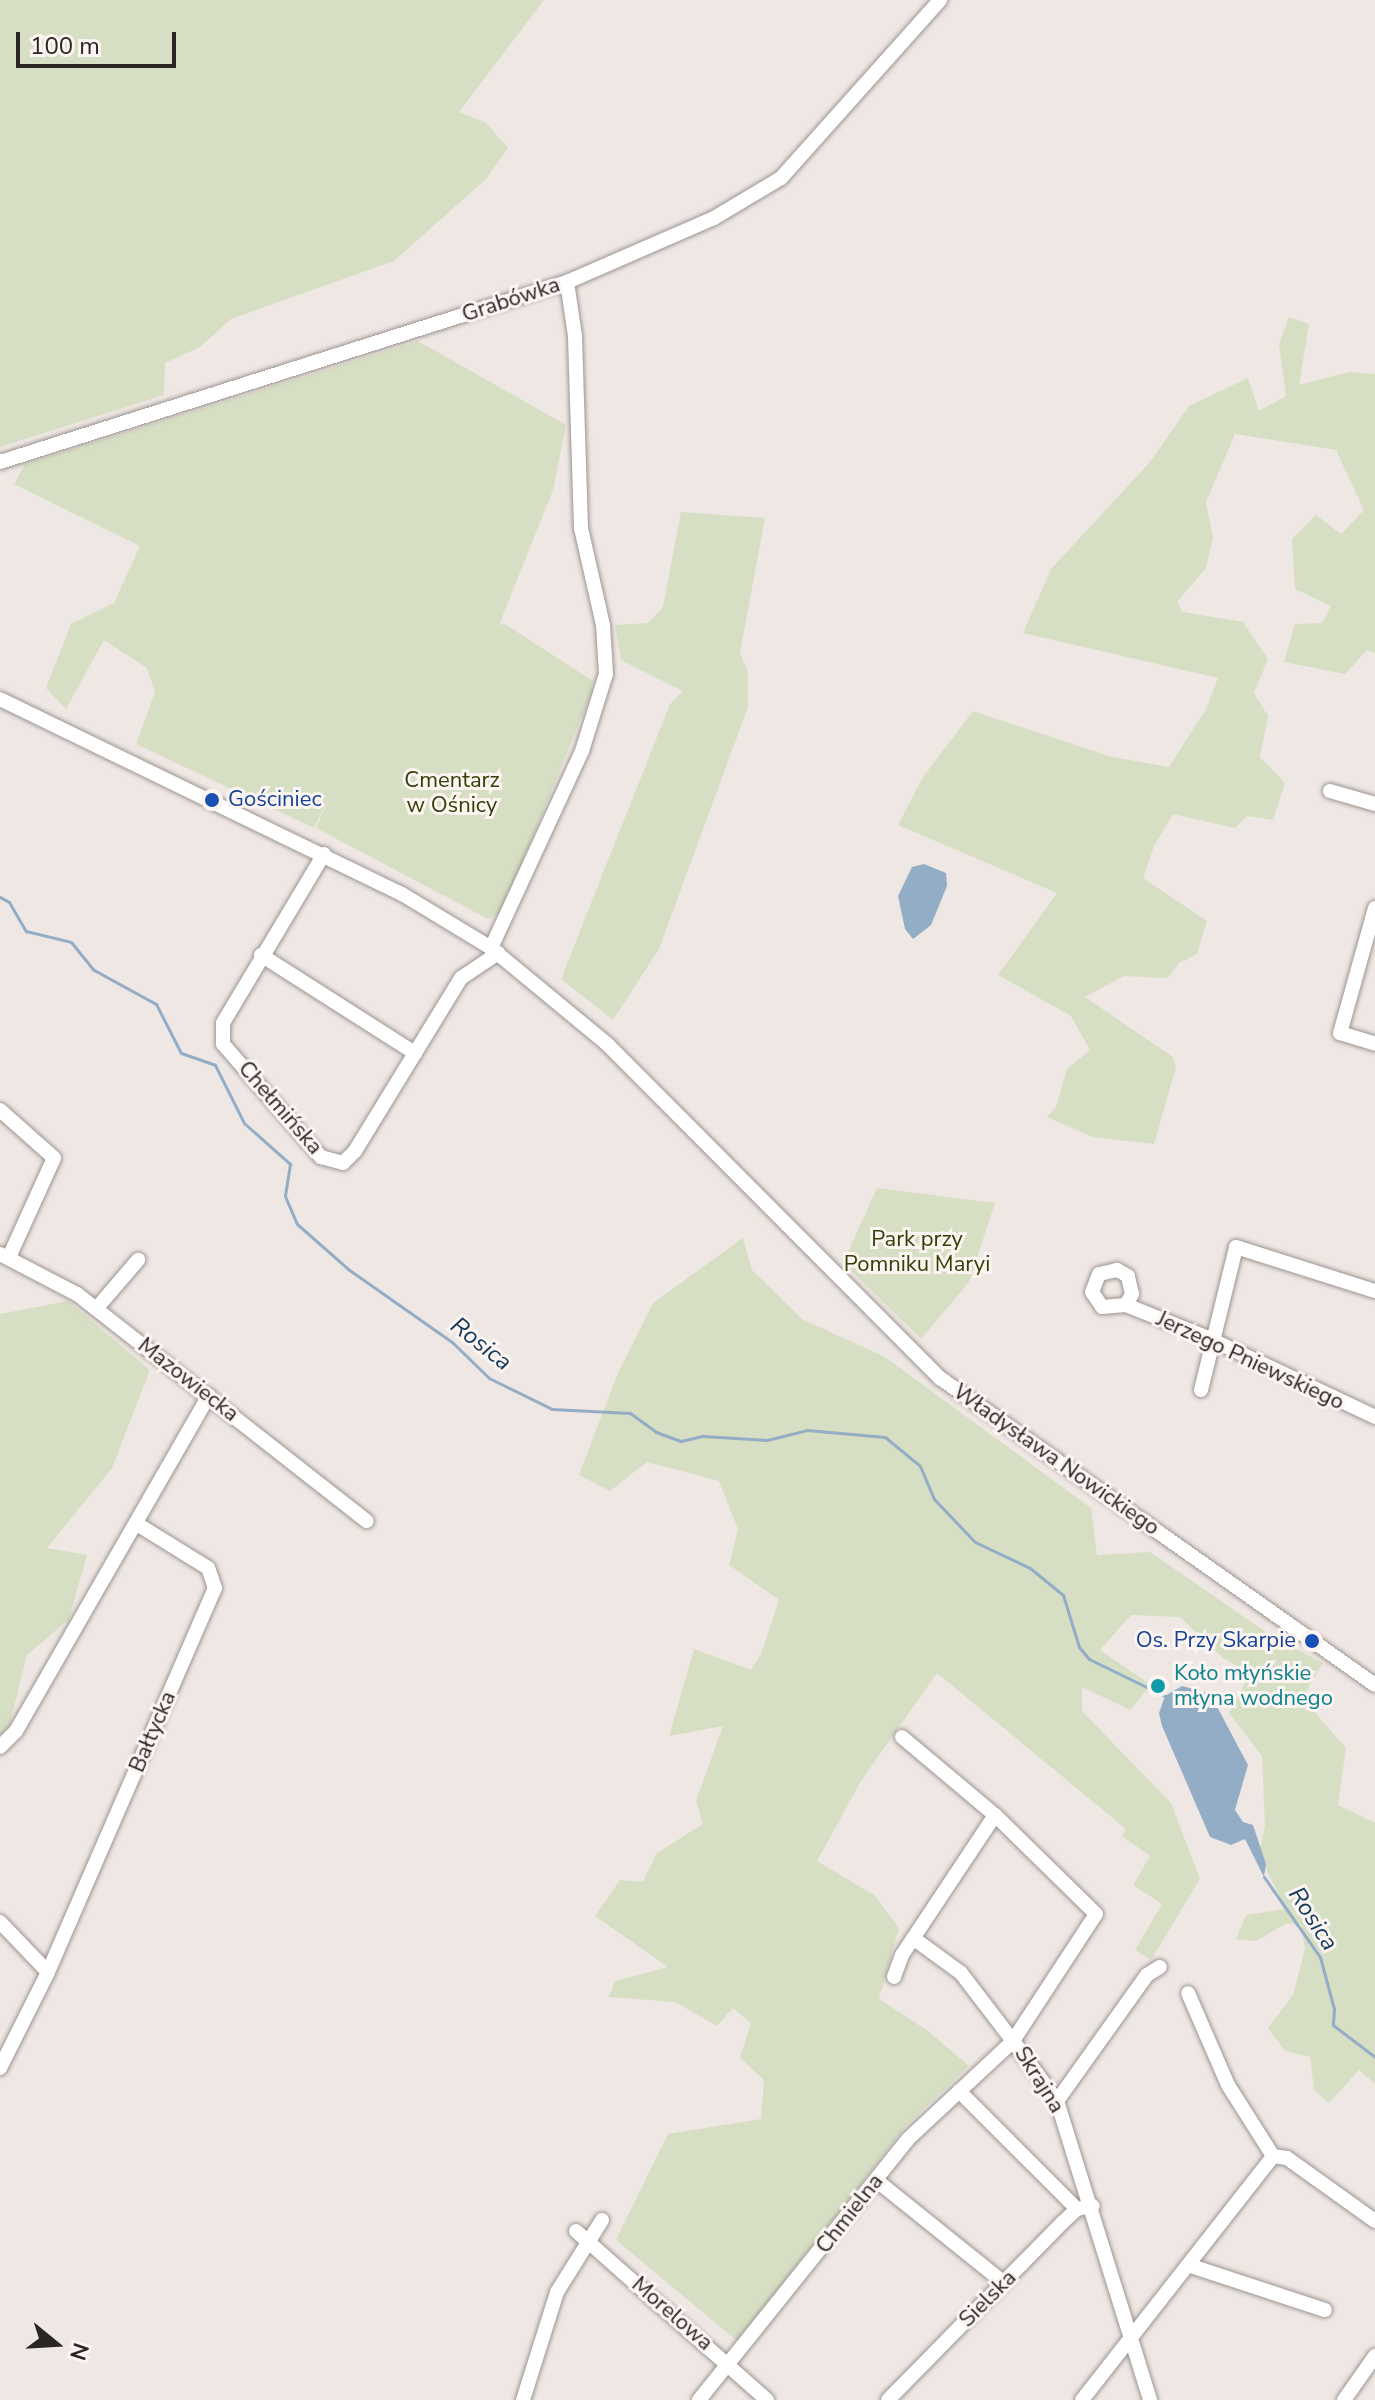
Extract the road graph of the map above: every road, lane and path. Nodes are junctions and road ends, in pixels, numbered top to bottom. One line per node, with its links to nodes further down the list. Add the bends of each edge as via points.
1 (940, 0): 2 (street, Grabówka, via 773,185 692,229)
2 (567, 282): 3 (street, Grabówka); 10 (street, via 575,336 581,528 603,625 606,674 577,763)
3 (0, 462)
4 (0, 699): 7 (street)
5 (1330, 791): 6 (street)
6 (1375, 804)
7 (324, 854): 10 (street); 11 (street, Chełmińska)
8 (1375, 908): 9 (street)
9 (1372, 929): 12 (street, via 1340,1033)
10 (495, 951): 13 (street, Chełmińska, via 461,978); 26 (street, Władysława Nowickiego, via 607,1044 868,1310 964,1397)
11 (261, 955): 13 (street); 13 (street, Chełmińska, via 229,1009 223,1044 321,1157 343,1163 355,1151)
12 (1375, 1044)
13 (415, 1053)
14 (0, 1110): 15 (street, via 54,1158)
15 (4, 1255): 19 (street, Mazowiecka, via 54,1278)
16 (138, 1260): 19 (street)
17 (1375, 1291): 20 (street, via 1236,1247)
18 (1126, 1305): 20 (street, Jerzego Pniewskiego)
19 (96, 1309): 22 (street, Mazowiecka)
20 (1211, 1341): 21 (street); 23 (street, Jerzego Pniewskiego)
21 (1201, 1390)
22 (209, 1396): 24 (street, Mazowiecka); 25 (street)
23 (1375, 1417)
24 (367, 1521)
25 (137, 1524): 28 (street, via 16,1731); 33 (street, Bałtycka, via 208,1568 215,1588)
26 (1375, 1685)
27 (902, 1737): 29 (street, Skrajna)
28 (0, 1747)
29 (995, 1815): 31 (street); 36 (street, Skrajna, via 1096,1914)
30 (0, 1922): 33 (street)
31 (913, 1938): 34 (street); 36 (street, via 961,1973)
32 (1160, 1967): 39 (street, via 1147,1975)
33 (48, 1972): 37 (street, Bałtycka)
34 (894, 1977)
35 (1188, 1993): 40 (street, via 1228,2085)
36 (1013, 2041): 38 (street, Chmielna); 39 (street, Skrajna)
37 (0, 2068)
38 (959, 2091): 41 (street, Chmielna, via 908,2139); 43 (street)
39 (1057, 2101): 42 (street, Skrajna)
40 (1273, 2156): 45 (street, via 1287,2158); 47 (street)
41 (876, 2180): 48 (street); 52 (street, Chmielna)
42 (1093, 2206): 43 (street); 50 (street, Skrajna)
43 (1077, 2209): 48 (street, Sielska)
44 (602, 2220): 46 (street)
45 (1375, 2221)
46 (582, 2236): 52 (street, Morelowa); 53 (street, via 544,2320)
47 (1188, 2265): 49 (street); 50 (street)
48 (1004, 2283): 56 (street, Sielska)
49 (1325, 2310)
50 (1129, 2337): 57 (street); 58 (street, Skrajna)
51 (1375, 2356): 59 (street)
52 (731, 2365): 54 (street, Chmielna); 55 (street, Morelowa)
53 (523, 2400)
54 (699, 2400)
55 (767, 2400)
56 (888, 2400)
57 (1082, 2400)
58 (1150, 2400)
59 (1344, 2400)

